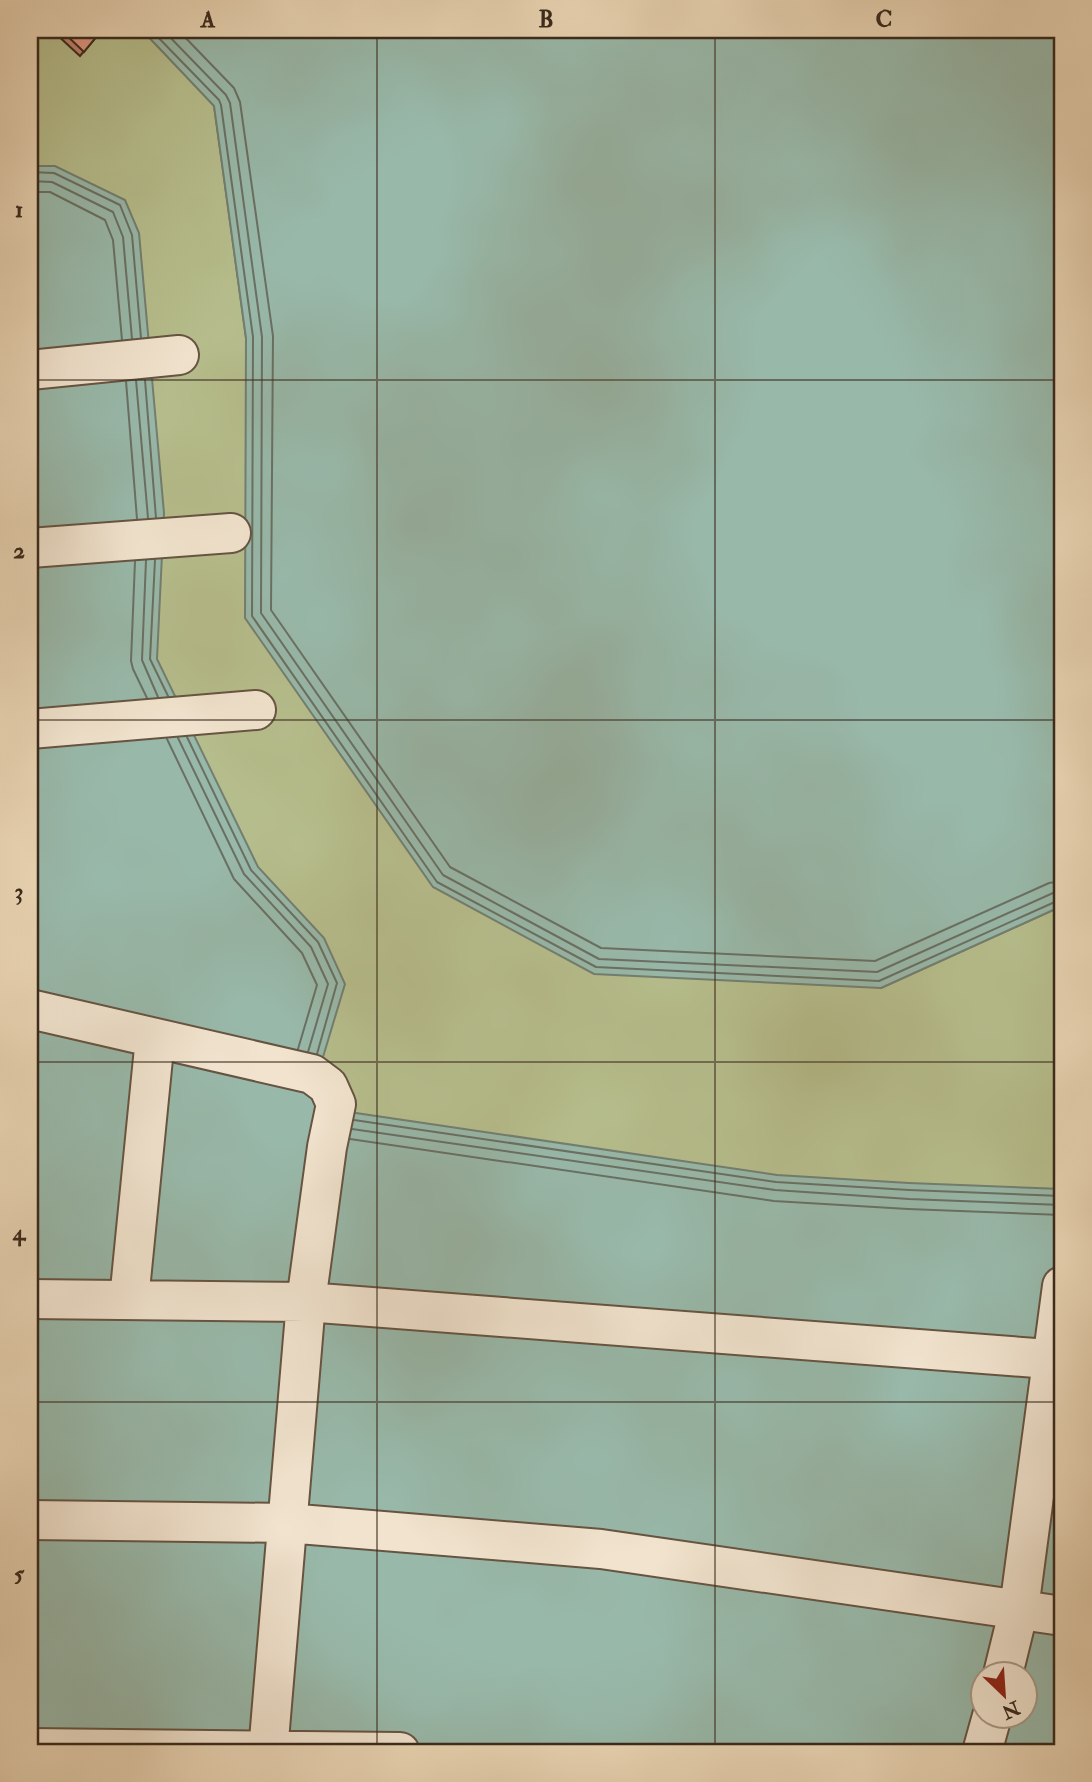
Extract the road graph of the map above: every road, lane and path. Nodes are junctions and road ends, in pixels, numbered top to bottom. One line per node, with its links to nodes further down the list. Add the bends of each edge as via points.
1 (179, 355): 2 (street)
2 (30, 370)
3 (231, 533): 4 (street)
4 (30, 548)
5 (256, 710): 6 (street)
6 (30, 729)
7 (30, 1009): 8 (street)
8 (155, 1038): 11 (street); 12 (street, via 312,1074 328,1086 336,1104)
9 (1062, 1286): 13 (street)
10 (30, 1299): 11 (street)
11 (129, 1300): 12 (street)
12 (306, 1303): 13 (street); 15 (street)
13 (1057, 1359): 16 (street)
14 (30, 1520): 15 (street)
15 (287, 1523): 16 (street, via 601,1549); 21 (street)
16 (1019, 1609): 17 (street); 18 (street)
17 (1062, 1615)
18 (1006, 1660)
19 (988, 1730): 23 (street)
20 (30, 1748): 21 (street)
21 (269, 1752): 22 (street)
22 (400, 1752)
23 (982, 1752)

